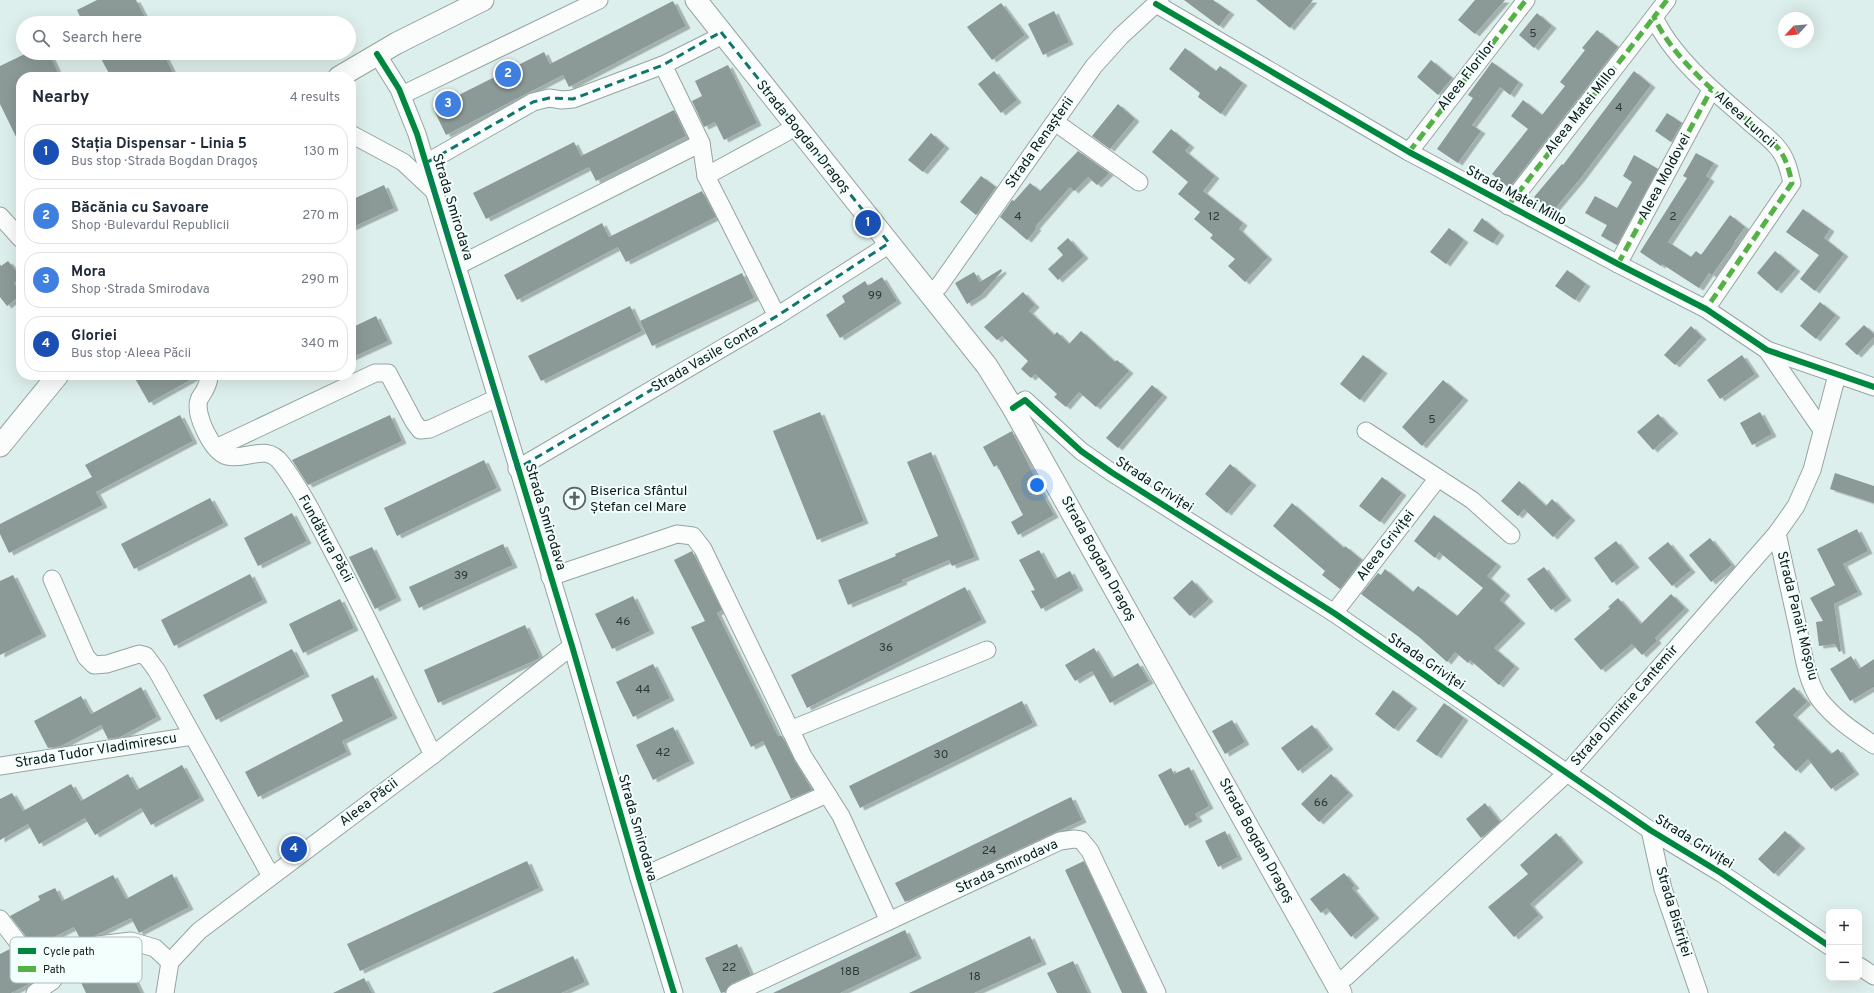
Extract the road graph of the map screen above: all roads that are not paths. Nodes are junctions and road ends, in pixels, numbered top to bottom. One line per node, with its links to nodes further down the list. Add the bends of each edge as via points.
1 (483, 0): 9 (main road)
2 (599, 0): 13 (street)
3 (696, 0): 8 (main road, Strada Bogdan Dragoș)
4 (1526, 0): 18 (street, Aleea Florilor)
5 (1668, 0): 7 (street)
6 (1158, 2): 14 (street, Strada Renașterii, via 1121,36 1094,66); 18 (street, Strada Matei Millo)
7 (1654, 17): 12 (street, Aleea Luncii, via 1659,30 1670,45); 23 (street, Aleea Matei Millo)
8 (721, 32): 10 (street, via 713,40); 15 (main road, Strada Bogdan Dragoș)
9 (378, 54): 11 (main road); 13 (street, Strada Smirodava)
10 (663, 65): 17 (street); 19 (street, via 573,99 549,98 533,102)
11 (347, 72)
12 (1712, 90): 27 (street, Aleea Moldovei); 30 (street, Aleea Luncii, via 1777,147 1788,165 1792,183)
13 (402, 95): 19 (street, Strada Smirodava)
14 (1056, 122): 21 (street); 29 (street, Strada Renașterii, via 939,286)
15 (794, 126): 20 (street); 26 (main road, Strada Bogdan Dragoș)
16 (356, 137): 22 (street, Strada Smirodava, via 403,162)
17 (701, 143): 20 (street); 28 (street)
18 (1409, 152): 23 (street, Strada Matei Millo)
19 (426, 163): 22 (street, Strada Smirodava)
20 (706, 176): 31 (street)
21 (1139, 182)
22 (434, 191): 28 (street, Strada Smirodava)
23 (1508, 206): 27 (street, Strada Matei Millo)
24 (0, 216): 25 (street)
25 (16, 234)
26 (889, 243): 29 (main road, Strada Bogdan Dragoș); 31 (street, Strada Vasile Conta)
27 (1618, 264): 30 (street, Strada Matei Millo)
28 (457, 266): 37 (street, Strada Smirodava)
29 (929, 294): 38 (main road, Strada Bogdan Dragoș, via 987,366)
30 (1706, 309): 32 (street, Strada Matei Millo)
31 (777, 316): 43 (street, Strada Vasile Conta)
32 (1768, 350): 33 (street, Strada Matei Millo); 39 (street, Strada Matei Millo)
33 (1836, 375): 36 (street, Strada Matei Millo); 39 (street, Strada Dimitrie Cantemir)
34 (54, 380): 41 (main road)
35 (208, 380): 42 (street, via 198,400 198,411 202,426)
36 (1874, 387)
37 (496, 398): 42 (street, via 430,429 420,430 388,373 376,373); 43 (street, Strada Smirodava)
38 (1013, 408): 49 (street, Strada Griviței, via 1026,400 1081,451 1111,472); 71 (main road, Strada Bogdan Dragoș)
39 (1822, 430): 45 (street, Strada Dimitrie Cantemir, via 1804,490)
40 (1366, 431): 44 (street)
41 (0, 446)
42 (216, 448): 55 (street, Fundătura Păcii, via 225,456 236,457 262,452 275,456 283,464 351,586)
43 (517, 469): 47 (street, Strada Smirodava)
44 (1438, 478): 46 (street, via 1472,500); 49 (street, Aleea Griviței)
45 (1777, 533): 54 (street, Strada Panait Moșoiu, via 1812,685 1819,699 1831,712); 57 (street, Strada Dimitrie Cantemir)
46 (1511, 535)
47 (550, 577): 50 (street, Strada Smirodava); 52 (street, Strada Smirodava, via 677,534 693,536 703,549)
48 (52, 579): 53 (street, via 86,657 94,665 107,664 140,654 146,656 157,670)
49 (1334, 613): 57 (street, Strada Griviței)
50 (572, 646): 55 (street, Aleea Păcii); 61 (street, Strada Smirodava)
51 (987, 650): 52 (street)
52 (790, 730): 58 (street, Strada Smirodava)
53 (192, 736): 56 (street, Strada Tudor Vladimirescu); 60 (street)
54 (1874, 745)
55 (433, 755): 60 (street, Aleea Păcii)
56 (0, 766)
57 (1567, 773): 59 (street, Strada Griviței); 71 (street, Strada Dimitrie Cantemir, via 1346,977)
58 (827, 794): 61 (street); 63 (street, Strada Smirodava, via 841,816)
59 (1650, 830): 66 (street, Strada Griviței, via 1721,873); 77 (street, Strada Bistriței, via 1664,889)
60 (271, 876): 67 (street, Aleea Păcii, via 199,931)
61 (639, 878): 74 (street, Strada Smirodava)
62 (0, 919): 64 (street)
63 (889, 921): 75 (street, Strada Smirodava); 76 (street, Strada Smirodava, via 1060,841 1082,840 1090,851)
64 (14, 937)
65 (142, 944): 67 (street, via 155,948)
66 (1828, 945)
67 (170, 962): 73 (street)
68 (1862, 968): 69 (street)
69 (1874, 976)
70 (49, 983): 72 (street)
71 (1338, 988)
72 (34, 993)
73 (165, 993)
74 (674, 993)
75 (735, 993)
76 (1157, 993)
77 (1699, 993)

